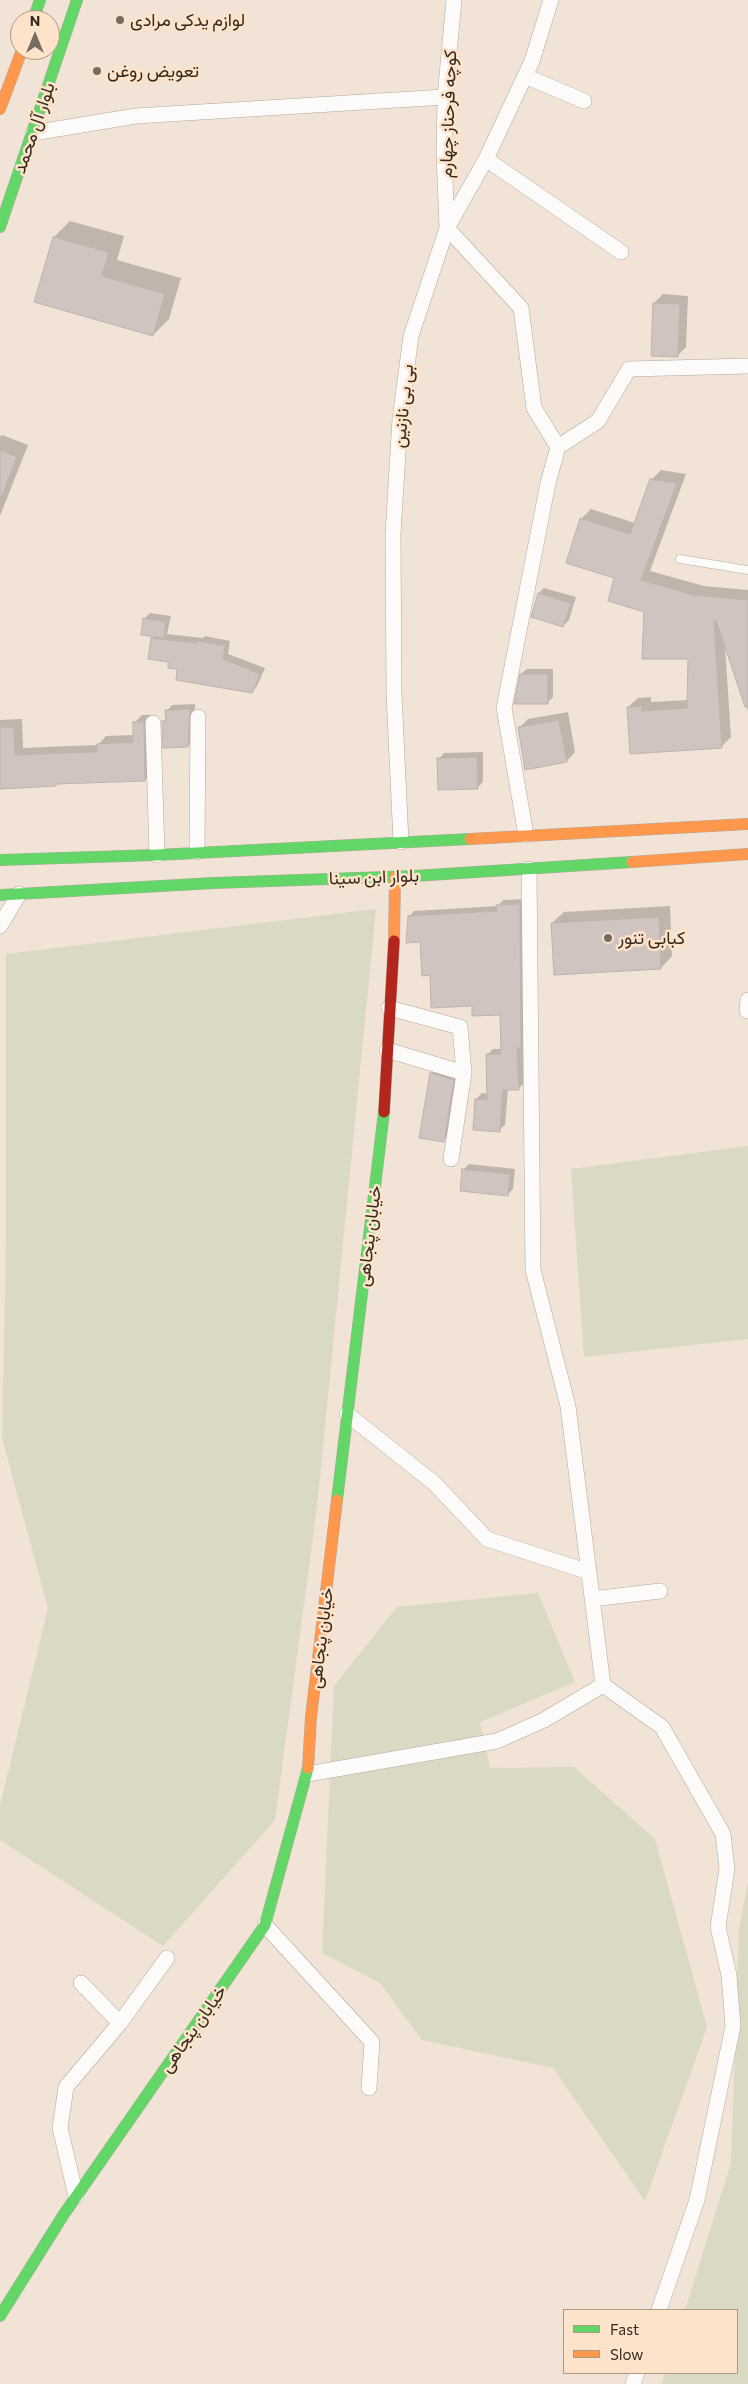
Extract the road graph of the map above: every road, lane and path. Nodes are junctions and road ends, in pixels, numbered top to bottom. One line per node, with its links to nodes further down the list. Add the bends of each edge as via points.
1 (77, 0): 9 (main road, بلوار آل محمد)
2 (454, 0): 6 (street, کوچه فرحناز چهارم)
3 (551, 0): 5 (street, بی بی نازنین)
4 (18, 60): 8 (main road)
5 (525, 76): 7 (street); 10 (street, بی بی نازنین)
6 (445, 97): 9 (street, via 136,116); 12 (street, کوچه فرحناز چهارم)
7 (584, 101)
8 (0, 109)
9 (33, 133): 11 (main road, بلوار آل محمد)
10 (486, 159): 12 (street, بی بی نازنین); 13 (street)
11 (0, 227)
12 (448, 228): 15 (street, via 521,308 534,408); 22 (street, بی بی نازنین, via 411,336 400,419 393,543 394,694)
13 (621, 252)
14 (748, 366): 15 (street, via 629,370 598,421)
15 (558, 447): 21 (street, via 504,708)
16 (680, 559): 17 (lane)
17 (748, 570)
18 (198, 717): 23 (street)
19 (153, 723): 24 (street)
20 (748, 824): 21 (main road, بلوار ابن سینا)
21 (526, 836): 22 (main road, بلوار ابن سینا)
22 (401, 842): 23 (main road, بلوار ابن سینا)
23 (197, 852): 24 (main road, بلوار ابن سینا)
24 (156, 854): 26 (main road, بلوار ابن سینا)
25 (748, 854): 27 (main road, بلوار ابن سینا)
26 (0, 860)
27 (529, 868): 28 (main road, بلوار ابن سینا); 37 (street, via 533,1270 568,1406)
28 (395, 877): 29 (main road, بلوار ابن سینا); 32 (main road, خیابان پنجاهی)
29 (19, 894): 30 (main road, بلوار ابن سینا); 31 (street)
30 (0, 895)
31 (0, 926)
32 (389, 1008): 33 (main road, خیابان پنجاهی); 34 (street, via 460,1027)
33 (387, 1050): 34 (street); 36 (main road, خیابان پنجاهی, via 384,1110)
34 (464, 1073): 35 (street)
35 (451, 1159)
36 (347, 1414): 37 (street, via 434,1483 487,1539); 41 (main road, خیابان پنجاهی, via 311,1718)
37 (589, 1572): 39 (street)
38 (660, 1591): 39 (street)
39 (592, 1600): 40 (street)
40 (603, 1685): 41 (street, via 544,1720 498,1742); 48 (street, via 662,1727 723,1834 727,1869 718,1927 729,1975 733,2026 696,2200)
41 (308, 1774): 42 (main road, خیابان پنجاهی)
42 (265, 1925): 46 (street, via 372,2042); 47 (main road, خیابان پنجاهی)
43 (167, 1958): 45 (street)
44 (81, 1983): 45 (street)
45 (120, 2023): 47 (street, via 66,2088 60,2128)
46 (369, 2088)
47 (76, 2196): 49 (main road, خیابان پنجاهی)
48 (659, 2309)
49 (0, 2316)

